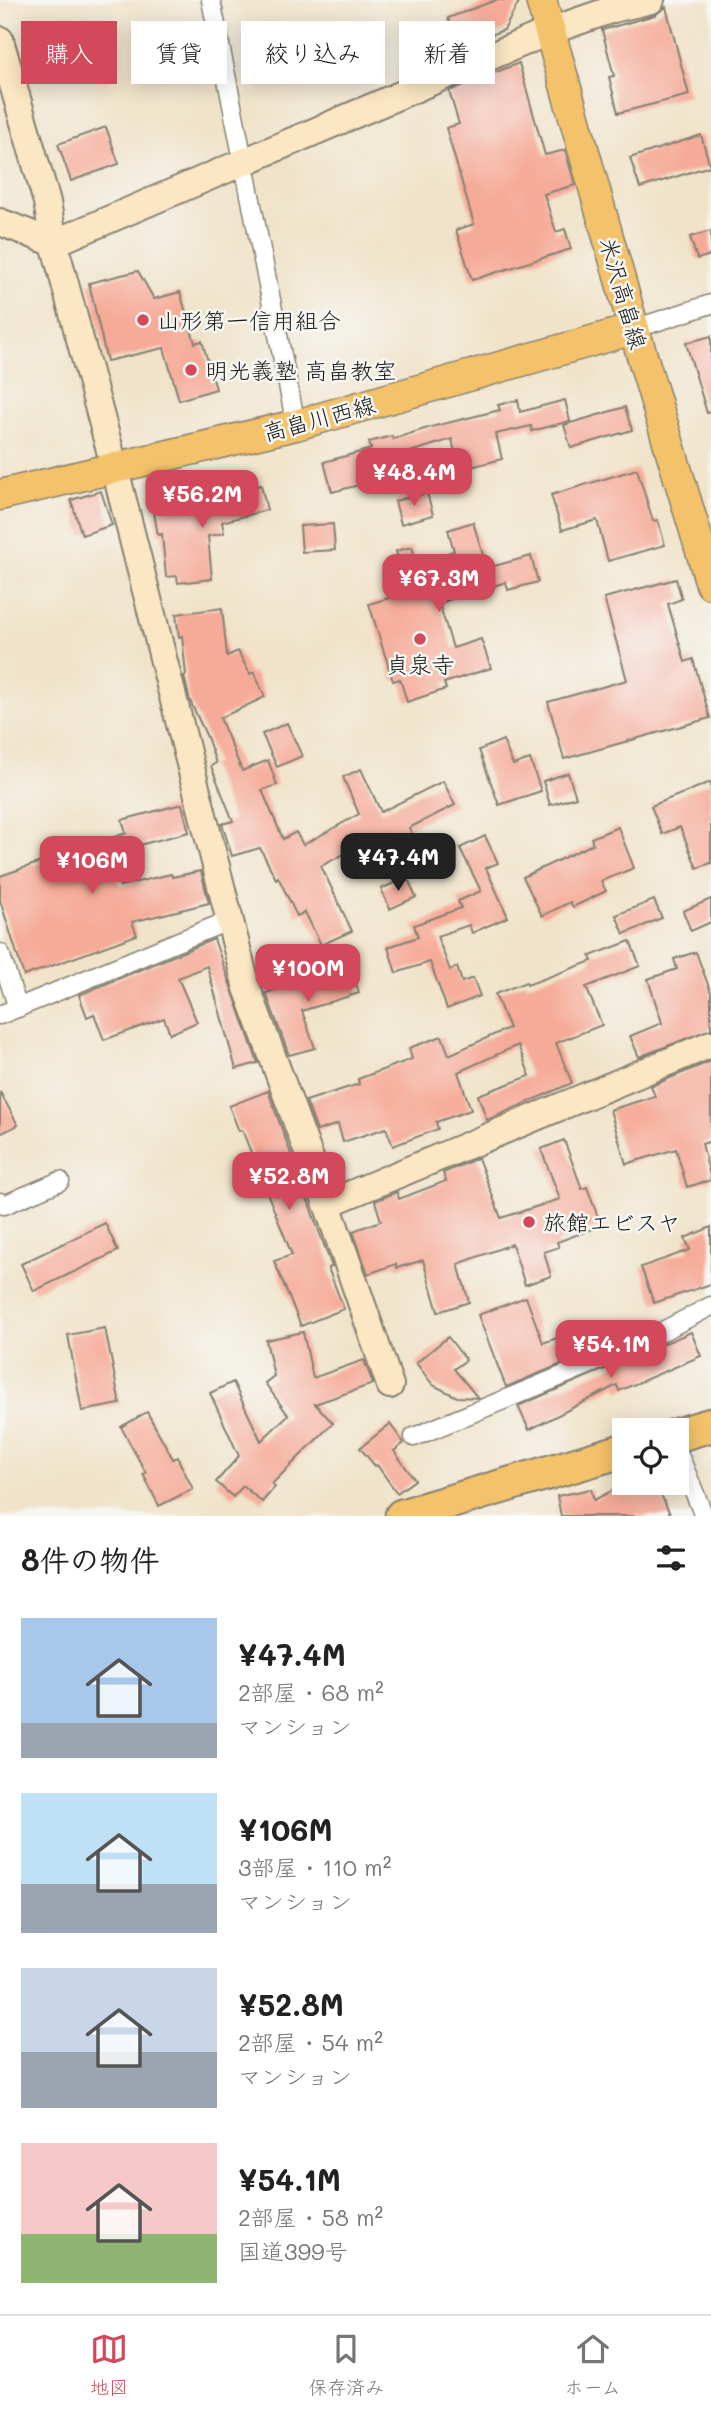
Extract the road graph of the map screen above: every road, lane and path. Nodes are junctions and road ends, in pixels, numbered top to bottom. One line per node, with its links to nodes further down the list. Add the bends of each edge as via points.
1 (211, 0): 6 (street)
2 (541, 0): 4 (main road, 米沢高畠線)
3 (650, 0): 4 (street)
4 (550, 31): 6 (street); 10 (main road, 米沢高畠線)
5 (0, 40): 8 (street, via 47,202)
6 (245, 163): 8 (street); 11 (street)
7 (0, 222): 8 (street)
8 (54, 243): 12 (street)
9 (711, 304): 10 (street)
10 (634, 329): 11 (main road, 高畠川西線); 14 (main road, 米沢高畠線)
11 (296, 425): 12 (main road, 高畠川西線)
12 (115, 468): 13 (main road, 高畠川西線); 15 (street)
13 (0, 495)
14 (711, 584)
15 (230, 920): 17 (street); 22 (street, via 247,988)
16 (0, 953): 17 (street)
17 (18, 1008): 18 (street)
18 (0, 1015)
19 (711, 1044): 22 (street)
20 (60, 1181): 21 (street, via 4,1205)
21 (0, 1202)
22 (327, 1204): 24 (street)
23 (711, 1306): 27 (street, via 634,1346)
24 (390, 1385)
25 (711, 1425): 26 (highway)
26 (689, 1431)
27 (414, 1437)
28 (612, 1454): 30 (highway)
29 (689, 1479): 32 (street)
30 (440, 1511): 31 (highway)
31 (402, 1516)
32 (704, 1516)

